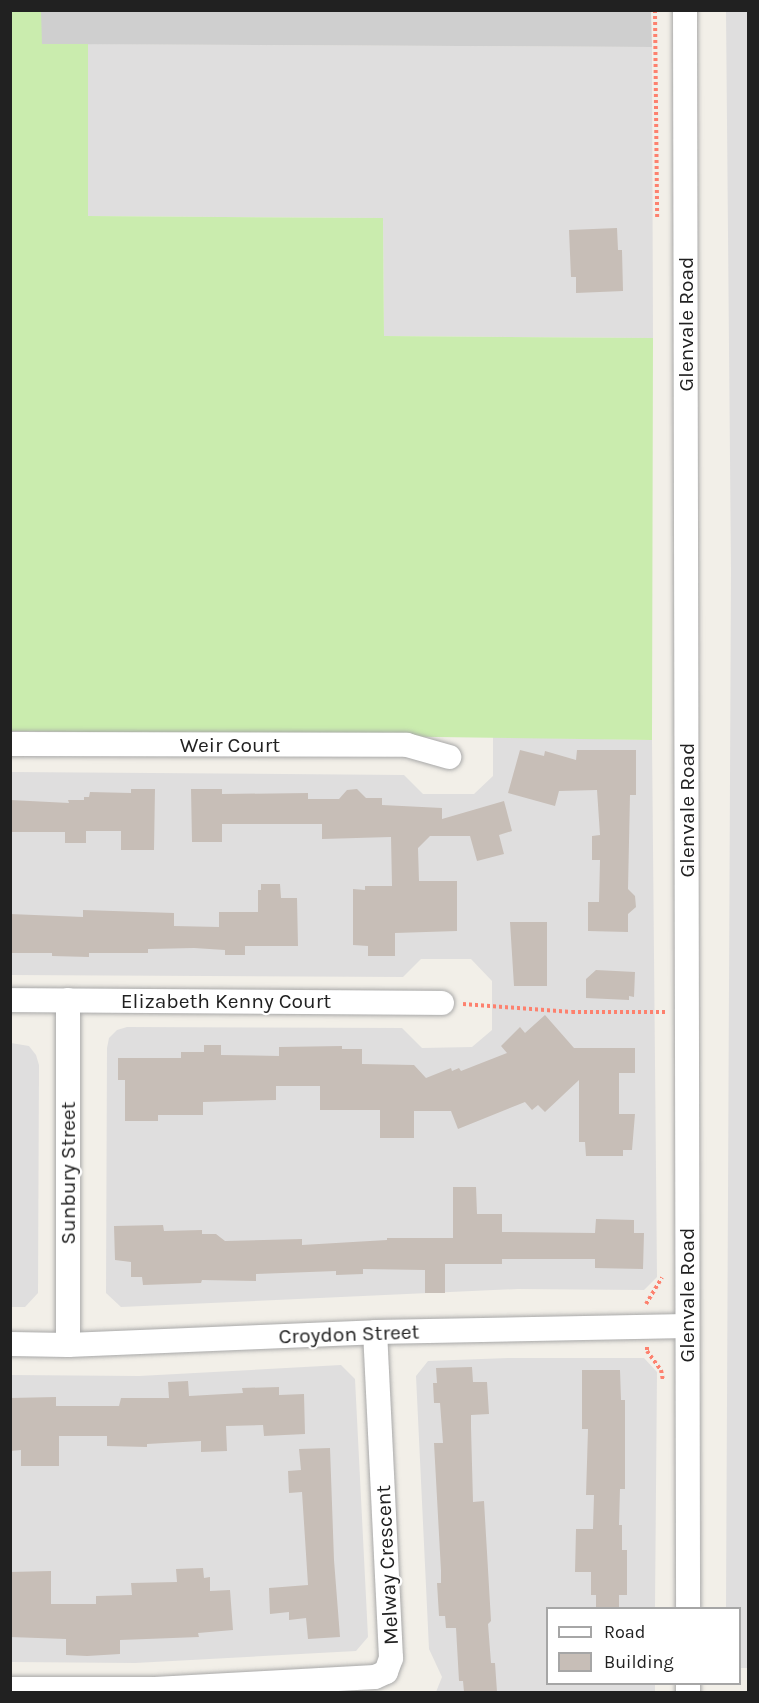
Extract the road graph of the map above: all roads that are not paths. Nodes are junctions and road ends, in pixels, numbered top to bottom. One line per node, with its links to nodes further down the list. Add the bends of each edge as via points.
1 (685, 10): 7 (street, Glenvale Road)
2 (10, 744): 3 (street, Weir Court, via 407,745)
3 (449, 757)
4 (10, 1000): 5 (street, Elizabeth Kenny Court)
5 (69, 1000): 6 (street, Elizabeth Kenny Court); 10 (street, Sunbury Street)
6 (442, 1003)
7 (687, 1326): 8 (street, Croydon Street); 11 (street, Glenvale Road)
8 (375, 1332): 10 (street, Croydon Street); 12 (street, Melway Crescent, via 392,1658 386,1672 375,1677 155,1689)
9 (10, 1344): 10 (street, Croydon Street)
10 (68, 1345)
11 (688, 1607)
12 (10, 1689)

